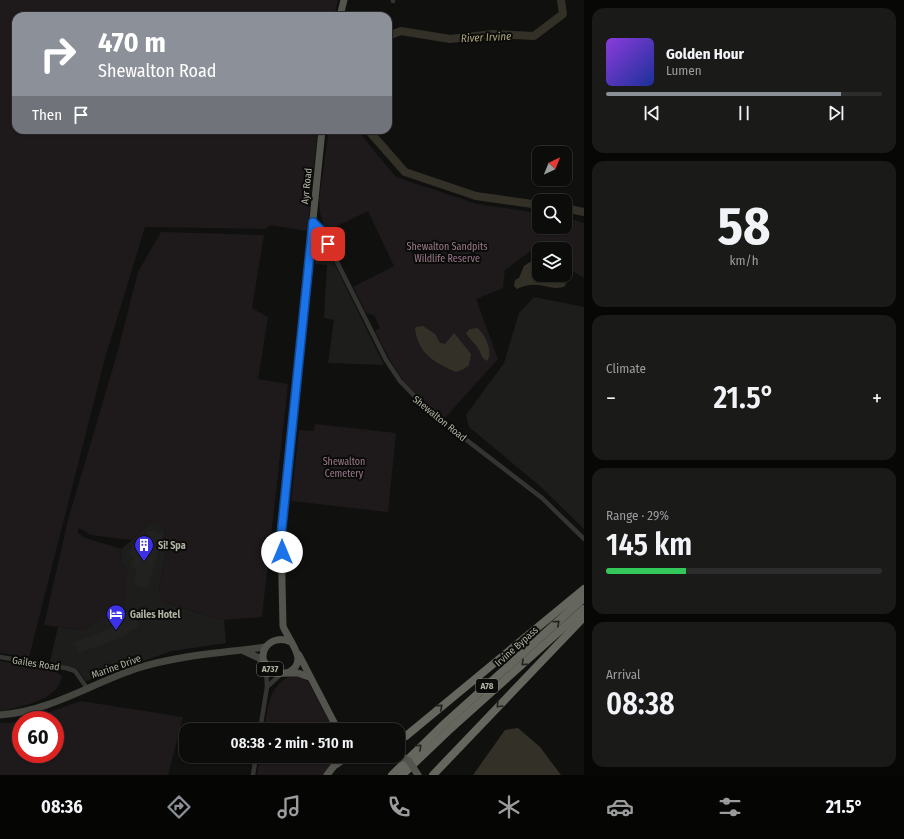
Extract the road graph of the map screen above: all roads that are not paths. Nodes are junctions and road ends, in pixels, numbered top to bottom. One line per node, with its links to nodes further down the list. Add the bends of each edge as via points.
1 (344, 0): 2 (main road)
2 (341, 12)
3 (322, 134): 4 (main road, Ayr Road)
4 (313, 222): 5 (street, Shewalton Road, via 321,230 386,360 400,381 430,412 542,498); 10 (main road, Ayr Road, via 281,536)
5 (584, 539)
6 (584, 589): 24 (highway, one-way to 6)
7 (584, 598): 32 (highway, Irvine Bypass / A78, one-way to 7, via 442,726)
8 (584, 609): 33 (highway, Irvine Bypass / A78, one-way to 33)
9 (584, 617): 35 (highway, one-way to 35)
10 (283, 626): 11 (main road, Ayr Road); 12 (main road)
11 (292, 642): 12 (main road, via 281,638); 14 (main road)
12 (267, 645): 13 (street, Marine Drive); 16 (main road, A737, via 263,654)
13 (242, 651): 16 (street, via 251,653); 19 (street, Marine Drive, via 155,663)
14 (298, 653): 17 (main road, A737, via 294,668); 18 (main road)
15 (0, 657): 19 (street, Gailes Road, via 75,671)
16 (265, 664): 17 (main road, A737, via 273,672); 20 (street)
17 (283, 673): 18 (main road, A737, via 298,673); 20 (street)
18 (309, 677): 23 (main road)
19 (87, 688): 21 (street, Marine Drive, via 32,710)
20 (267, 688): 22 (street)
21 (0, 715)
22 (261, 723)
23 (334, 723)
24 (405, 736)
25 (405, 758): 34 (main road, bridge)
26 (255, 763): 30 (street)
27 (336, 763): 29 (main road)
28 (338, 763): 29 (main road)
29 (334, 766): 31 (main road)
30 (253, 775)
31 (327, 775)
32 (392, 775)
33 (402, 775)
34 (418, 775)
35 (433, 775)

